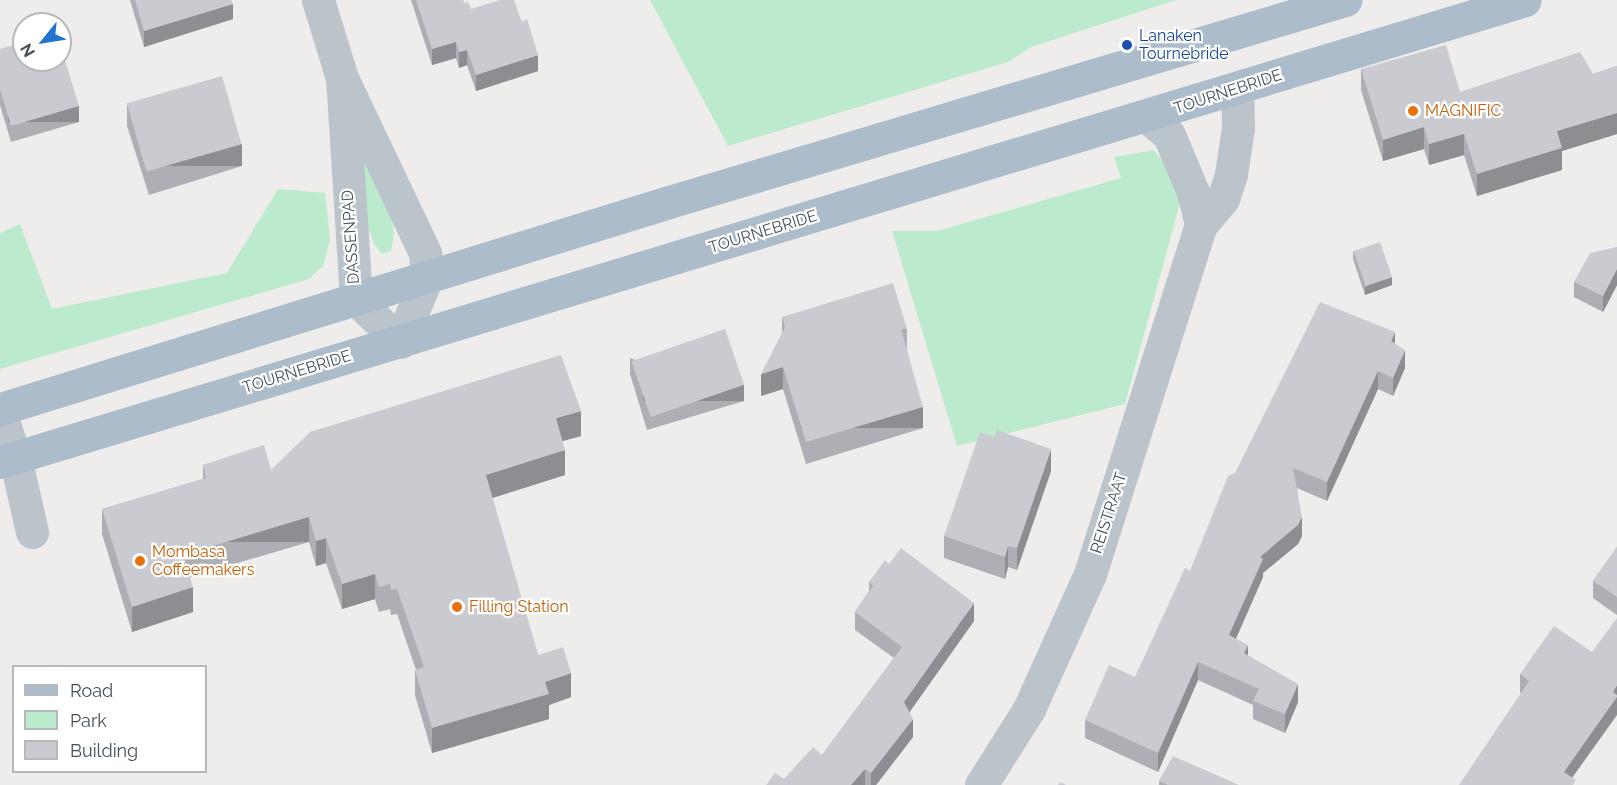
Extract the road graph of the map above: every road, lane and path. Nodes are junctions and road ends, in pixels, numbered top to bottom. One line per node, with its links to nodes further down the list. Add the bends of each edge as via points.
1 (318, 0): 4 (street, DASSENPAD)
2 (1345, 0): 8 (main road)
3 (1525, 0): 5 (main road, TOURNEBRIDE)
4 (342, 78): 8 (street, DASSENPAD, via 405,206 425,253); 9 (street, DASSENPAD)
5 (1237, 89): 6 (main road, TOURNEBRIDE); 7 (street, REISTRAAT, via 1238,128 1231,174 1222,198)
6 (1147, 117): 7 (street, via 1169,135 1193,192); 10 (main road, TOURNEBRIDE)
7 (1201, 225): 14 (street, REISTRAAT, via 1090,574 1029,709)
8 (427, 277): 9 (main road); 10 (street)
9 (356, 299): 10 (street, DASSENPAD); 11 (main road)
10 (400, 342): 12 (main road, TOURNEBRIDE)
11 (0, 411): 12 (street)
12 (8, 459): 13 (street)
13 (32, 532)
14 (981, 785)

